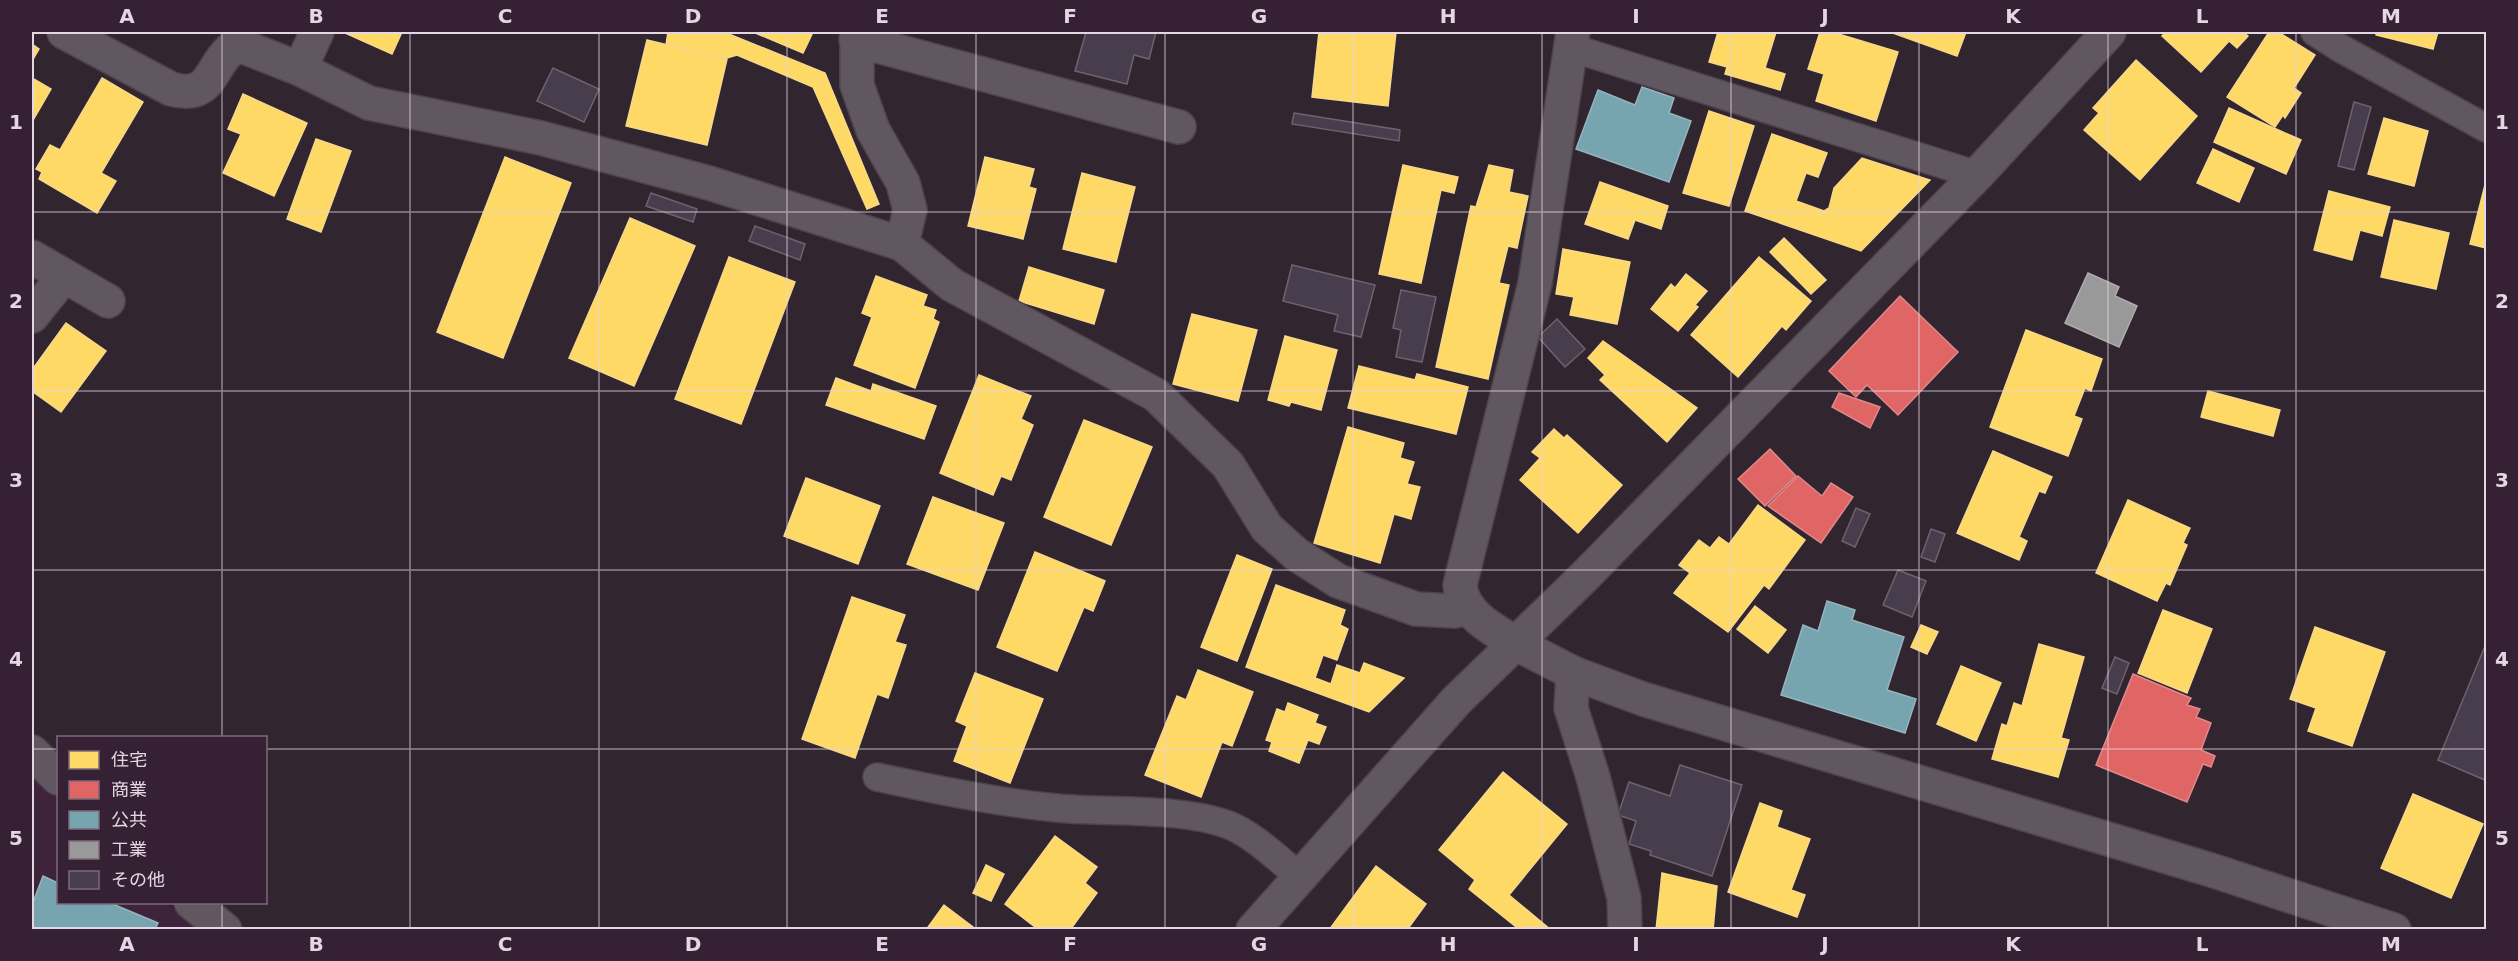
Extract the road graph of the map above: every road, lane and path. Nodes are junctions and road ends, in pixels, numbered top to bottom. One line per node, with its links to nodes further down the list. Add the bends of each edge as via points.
1 (317, 32): 7 (street)
2 (2109, 32): 10 (street)
3 (2315, 32): 9 (lane)
4 (76, 34): 7 (street, via 171,89 183,92 204,86 234,46)
5 (857, 36): 8 (street); 11 (street, via 857,85 873,130 903,183 910,210)
6 (1572, 40): 10 (lane); 16 (street, via 1535,283 1461,585)
7 (300, 69): 11 (street, via 369,103 541,138 709,183)
8 (1179, 127)
9 (2487, 128)
10 (1977, 175): 17 (street)
11 (902, 244): 16 (street, via 952,285 1156,395 1228,465 1267,528 1296,554 1338,581 1416,609)
12 (32, 257): 13 (street)
13 (64, 276): 14 (street); 15 (street)
14 (108, 301)
15 (32, 316)
16 (1469, 608): 17 (street)
17 (1517, 645): 18 (street); 22 (street, via 1456,701)
18 (1573, 673): 26 (street, via 1571,708 1624,898); 27 (street, via 1643,699 2211,870)
19 (32, 752): 20 (street)
20 (57, 777)
21 (877, 777): 22 (lane, via 969,797 1057,808 1183,815 1229,825)
22 (1299, 876): 25 (street)
23 (192, 904): 24 (street)
24 (225, 930)
25 (1252, 930)
26 (1625, 930)
27 (2394, 930)

